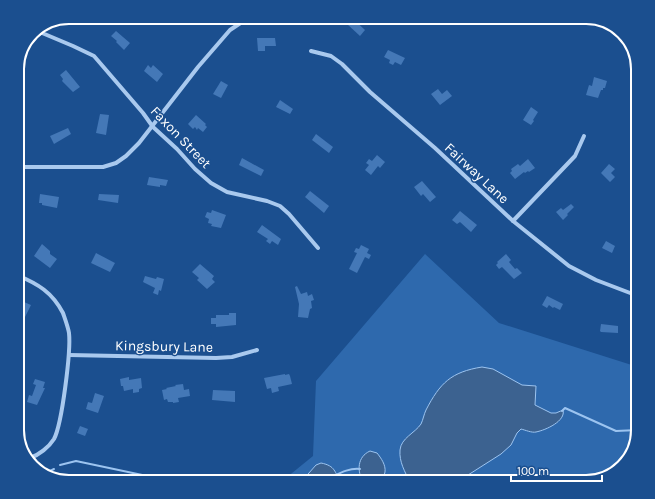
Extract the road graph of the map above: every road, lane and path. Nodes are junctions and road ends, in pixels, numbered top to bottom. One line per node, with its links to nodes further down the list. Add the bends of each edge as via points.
1 (239, 24): 4 (street, via 230,30 198,67)
2 (42, 33): 4 (street, Faxon Street, via 94,56)
3 (312, 51): 7 (street, Fairway Lane, via 331,56 342,64)
4 (153, 127): 6 (street, via 116,163 103,167); 8 (street, Faxon Street, via 211,183 227,192 280,206)
5 (584, 136): 7 (street, via 575,156)
6 (24, 167)
7 (513, 221): 10 (street, Fairway Lane, via 569,266)
8 (318, 248)
9 (24, 278): 12 (street, via 48,292 57,303 64,315 69,334)
10 (631, 293)
11 (257, 350): 12 (street, Kingsbury Lane, via 232,357 216,358)
12 (69, 355): 13 (street, via 59,424 54,439)
13 (33, 457)

